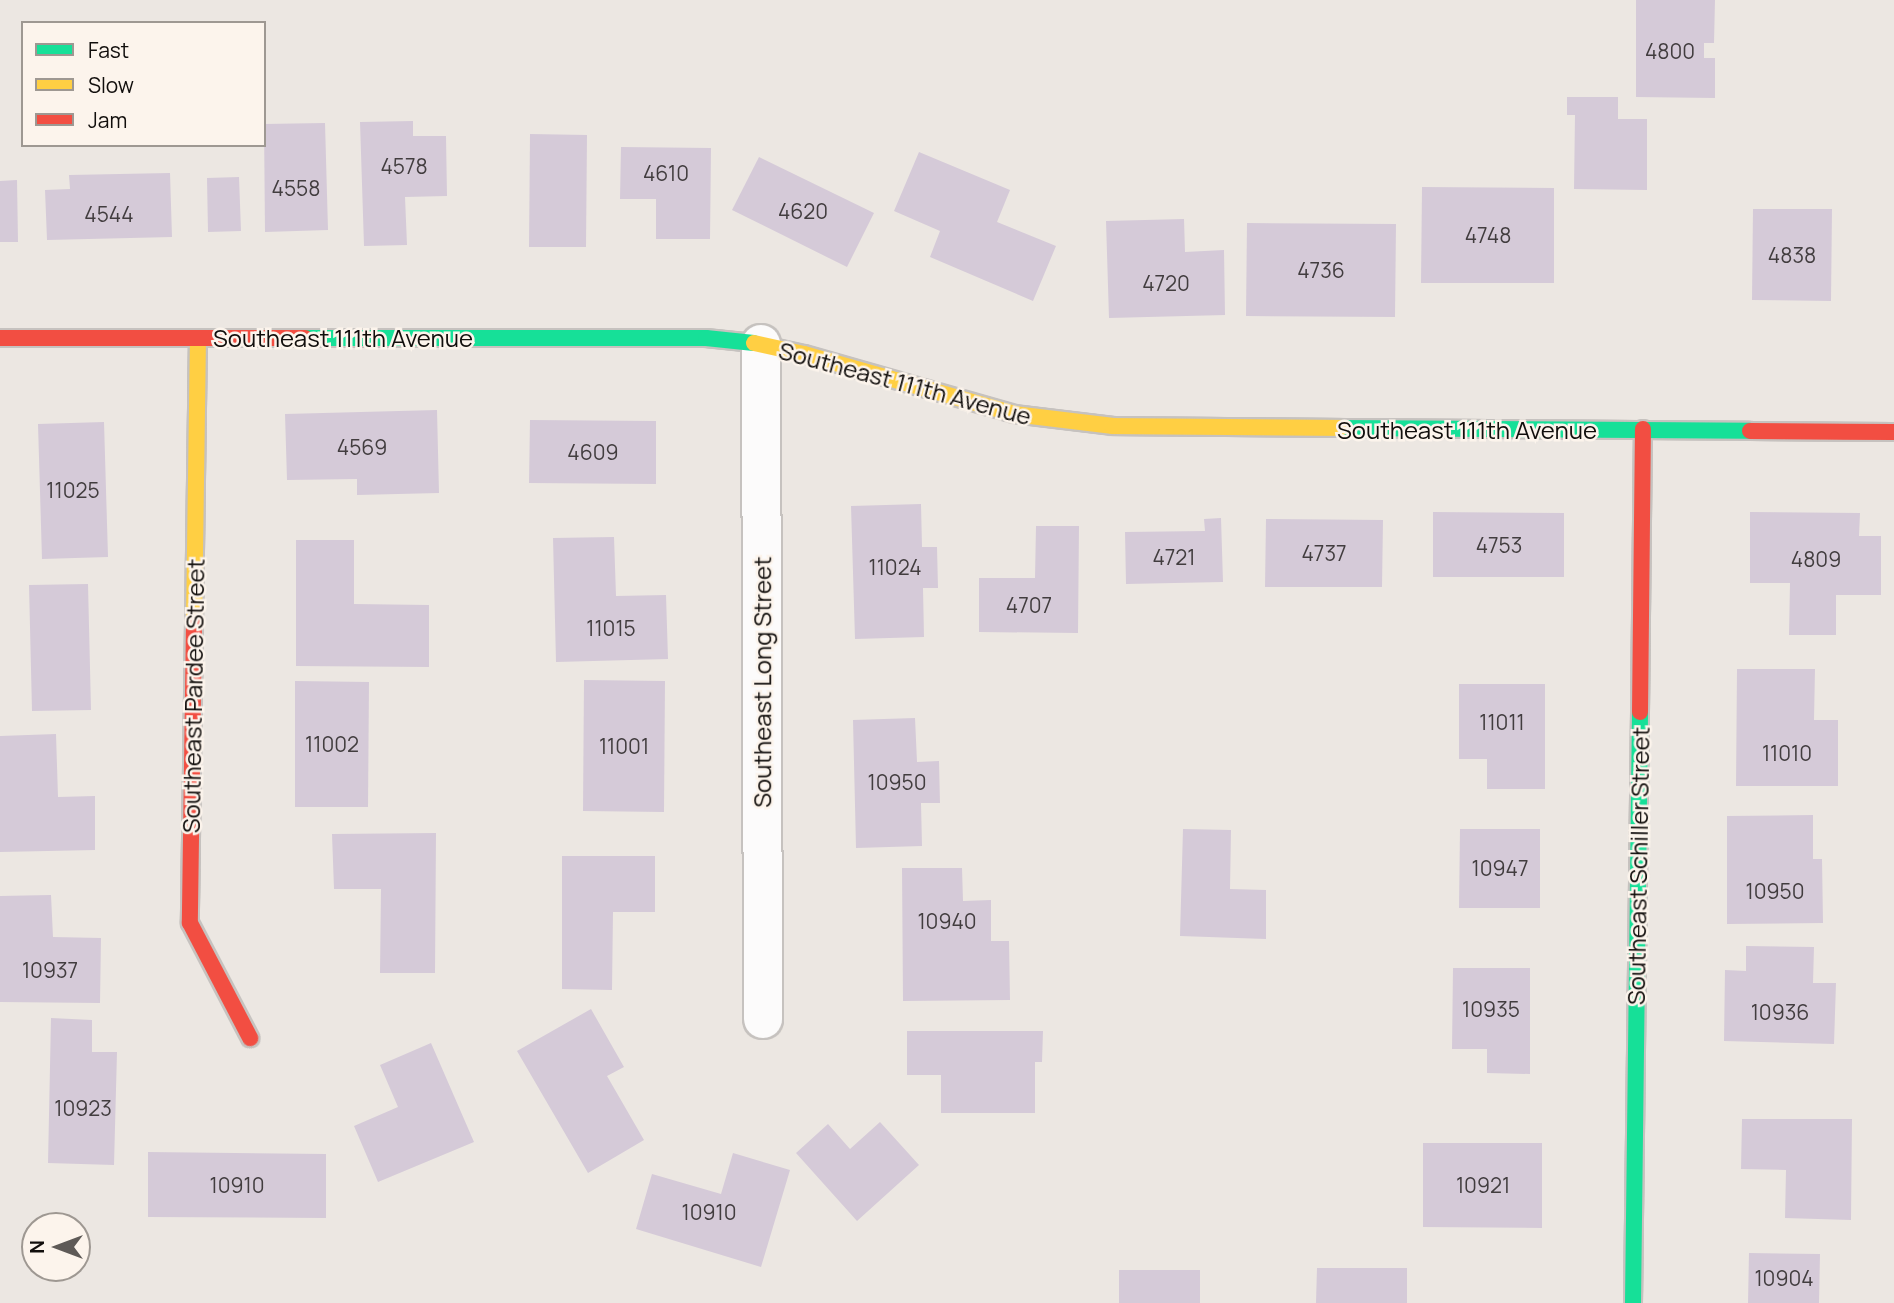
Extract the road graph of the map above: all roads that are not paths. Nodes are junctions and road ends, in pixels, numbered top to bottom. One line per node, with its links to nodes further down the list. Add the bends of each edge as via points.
1 (0, 338): 2 (street, Southeast 111th Avenue)
2 (198, 338): 3 (street, Southeast 111th Avenue, via 673,337); 7 (street, Southeast Pardee Street, via 190,923)
3 (761, 344): 4 (street, Southeast 111th Avenue, via 1014,414 1084,424); 6 (street, Southeast Long Street)
4 (1643, 429): 5 (street, Southeast 111th Avenue); 8 (street, Southeast Schiller Street)
5 (1894, 432)
6 (763, 1019)
7 (250, 1038)
8 (1633, 1303)

